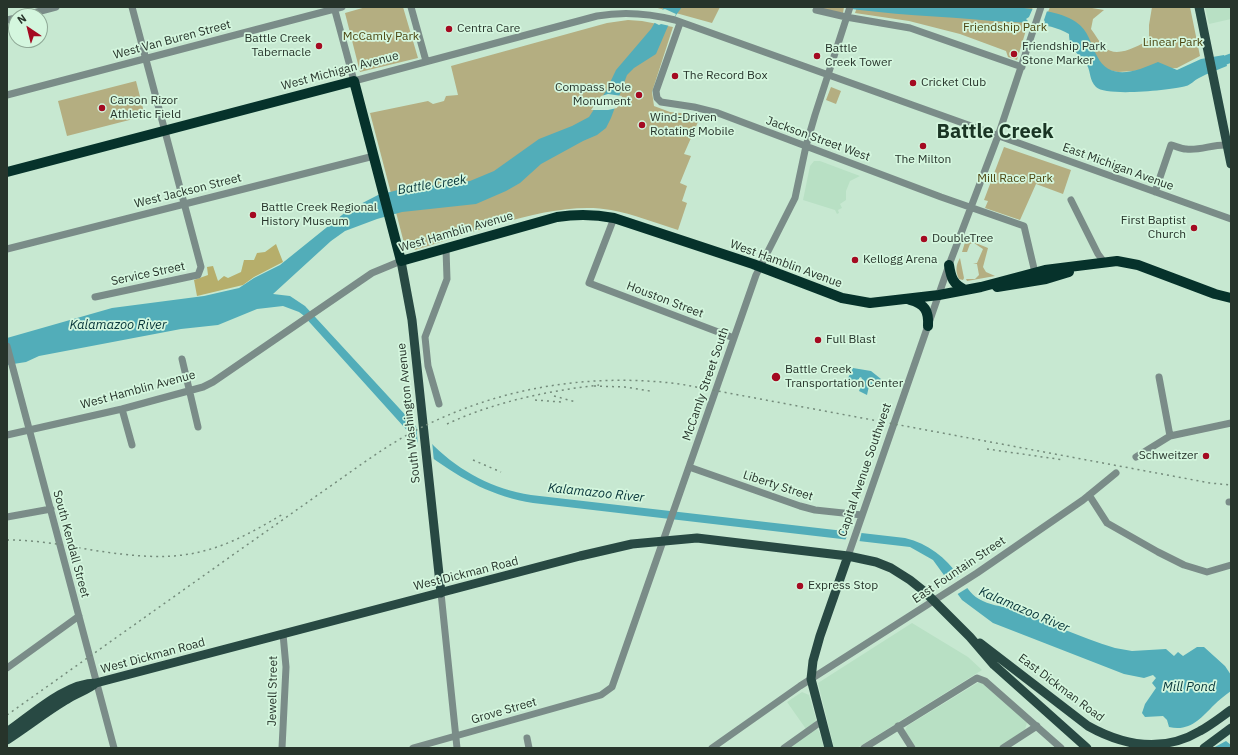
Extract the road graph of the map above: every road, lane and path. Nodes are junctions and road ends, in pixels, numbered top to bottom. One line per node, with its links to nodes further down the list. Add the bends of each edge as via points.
1 (132, 7): 10 (street)
2 (411, 7): 11 (street)
3 (1041, 7): 12 (street, Capital Avenue Southwest)
4 (1199, 7): 18 (main road)
5 (337, 8): 10 (street, West Van Buren Street); 14 (street)
6 (816, 10): 8 (street)
7 (645, 11): 9 (street, West Michigan Avenue); 11 (street, West Michigan Avenue, via 597,16)
8 (848, 12): 12 (street, via 910,28); 13 (street, McCamly Street South)
9 (678, 22): 13 (street, West Michigan Avenue); 19 (street, Jackson Street West, via 656,91 657,98 663,103 702,109)
10 (146, 58): 15 (street, West Van Buren Street); 16 (street)
11 (426, 62): 14 (street, West Michigan Avenue)
12 (1022, 67): 17 (street, Capital Avenue Southwest)
13 (828, 76): 17 (street, West Michigan Avenue); 19 (street, McCamly Street South)
14 (354, 81): 16 (highway, West Michigan Avenue); 20 (highway, South Washington Avenue)
15 (7, 95)
16 (164, 130): 22 (highway, West Michigan Avenue); 25 (street)
17 (998, 136): 23 (street, East Michigan Avenue); 26 (street, Capital Avenue Southwest)
18 (1227, 145): 21 (main road); 23 (street, via 1218,144 1187,150 1171,145)
19 (806, 146): 26 (street, Jackson Street West); 34 (street, McCamly Street South, via 793,204)
20 (374, 156): 25 (street, West Jackson Street); 31 (highway, South Washington Avenue)
21 (1231, 164)
22 (7, 172)
23 (1155, 192): 28 (street, East Michigan Avenue)
24 (1071, 200): 32 (street)
25 (184, 203): 29 (street, West Jackson Street); 38 (street, Service Street, via 201,267 198,274)
26 (970, 207): 33 (street, Capital Avenue Southwest); 35 (street, Jackson Street West, via 1024,226)
27 (614, 218): 30 (highway, West Hamblin Avenue, via 578,214 557,217); 34 (highway, West Hamblin Avenue); 42 (street, Houston Street, via 592,284)
28 (1231, 219)
29 (7, 249)
30 (446, 250): 31 (highway, West Hamblin Avenue); 47 (street, via 447,279 426,337 428,366)
31 (401, 261): 46 (street, West Hamblin Avenue, via 372,273 213,382); 65 (main road, South Washington Avenue, via 412,320)
32 (1104, 262): 35 (highway, West Hamblin Avenue); 39 (highway, West Hamblin Avenue, via 1138,265)
33 (949, 265): 36 (highway, via 952,280); 37 (street, Capital Avenue Southwest)
34 (759, 267): 40 (highway, West Hamblin Avenue, via 851,301 870,304); 42 (street, McCamly Street South)
35 (1036, 277): 36 (highway, West Hamblin Avenue)
36 (965, 290): 37 (highway, West Hamblin Avenue)
37 (939, 295): 40 (highway, West Hamblin Avenue); 41 (street, Capital Avenue Southwest)
38 (95, 297)
39 (1231, 298)
40 (908, 299): 41 (highway, via 926,308)
41 (928, 326): 60 (street, Capital Avenue Southwest)
42 (734, 338): 56 (street, McCamly Street South)
43 (7, 346): 51 (street, South Kendall Street)
44 (182, 359): 46 (street)
45 (1159, 377): 53 (street)
46 (189, 390): 48 (street, West Hamblin Avenue); 50 (street)
47 (440, 404)
48 (122, 409): 51 (street, West Hamblin Avenue); 54 (street)
49 (1231, 423): 53 (street)
50 (198, 427)
51 (30, 431): 52 (street, West Hamblin Avenue); 59 (street, South Kendall Street)
52 (7, 436)
53 (1170, 436): 55 (street)
54 (132, 445)
55 (1136, 457)
56 (689, 467): 60 (street, Liberty Street, via 800,506); 62 (street, McCamly Street South)
57 (1116, 473): 58 (street, East Fountain Street)
58 (1089, 495): 64 (street, via 1108,522 1158,552 1195,570 1207,572); 66 (street, East Fountain Street)
59 (51, 509): 61 (street); 67 (street, South Kendall Street)
60 (862, 515): 63 (street, Capital Avenue Southwest)
61 (7, 517)
62 (664, 540): 63 (main road, West Dickman Road, via 708,539); 65 (main road, West Dickman Road, via 632,544 580,556); 73 (street, McCamly Street South, via 614,681 609,690)
63 (848, 556): 66 (main road, East Dickman Road, via 891,568 910,580); 71 (main road, Capital Avenue Southwest, via 820,636)
64 (1231, 565)
65 (441, 593): 68 (main road, West Dickman Road); 80 (street, South Washington Avenue)
66 (933, 601): 69 (main road, East Dickman Road); 71 (street, East Fountain Street)
67 (79, 616): 70 (street); 72 (street, South Kendall Street)
68 (283, 634): 72 (main road, West Dickman Road); 85 (street, Jewell Street, via 286,667)
69 (970, 637): 83 (main road, East Dickman Road, via 1088,726); 96 (main road, East Dickman Road, via 994,665)
70 (7, 668)
71 (811, 680): 75 (main road, Capital Avenue Southwest); 89 (street, East Fountain Street)
72 (96, 683): 79 (main road, West Dickman Road, via 73,687); 82 (main road, West Dickman Road); 84 (street, South Kendall Street)
73 (601, 695): 80 (street, Grove Street)
74 (1231, 710): 83 (main road, East Dickman Road, via 1201,731 1172,742 1143,746)
75 (822, 721): 90 (street); 91 (main road, Capital Avenue Southwest)
76 (898, 726): 77 (street, via 979,678); 92 (street); 93 (street)
77 (1037, 726): 94 (street); 95 (street)
78 (1231, 728): 97 (main road)
79 (7, 732)
80 (456, 736): 86 (street, Grove Street); 87 (street, South Washington Avenue)
81 (527, 738): 88 (street)
82 (7, 740)
83 (1127, 745)
84 (114, 748)
85 (282, 748)
86 (413, 748)
87 (457, 748)
88 (529, 748)
89 (712, 748)
90 (784, 748)
91 (829, 748)
92 (864, 748)
93 (912, 748)
94 (1003, 748)
95 (1060, 748)
96 (1087, 748)
97 (1204, 748)

